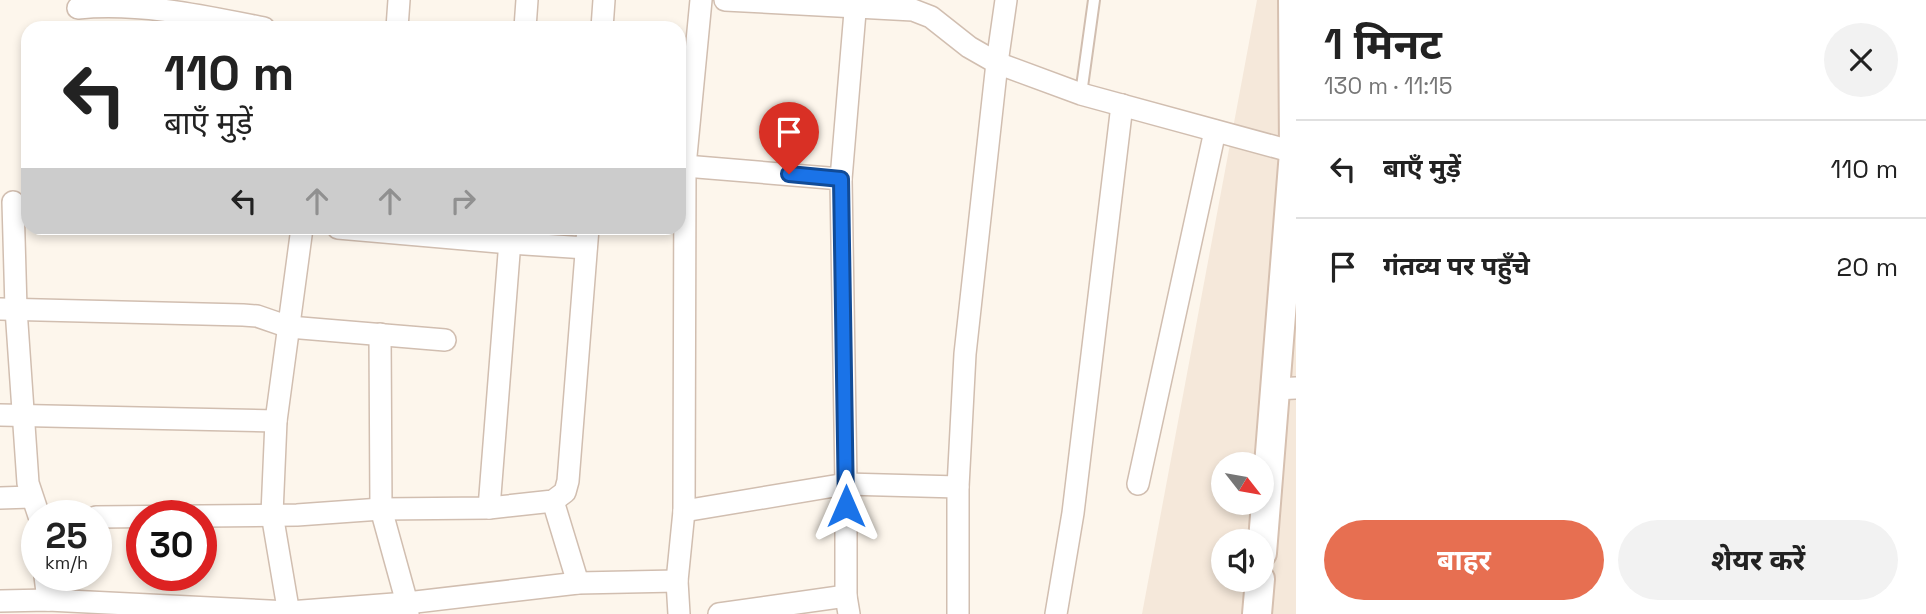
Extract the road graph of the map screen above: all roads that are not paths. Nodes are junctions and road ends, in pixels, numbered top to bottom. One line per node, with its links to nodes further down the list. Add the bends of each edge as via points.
1 (399, 0): 12 (street)
2 (527, 0): 13 (street)
3 (604, 0): 14 (street)
4 (701, 0): 20 (street)
5 (725, 0): 9 (street)
6 (1006, 0): 15 (street)
7 (1094, 0): 16 (lane)
8 (1293, 0): 19 (main road)
9 (856, 4): 15 (street, via 913,10 931,17); 22 (street)
10 (78, 8): 11 (street, via 143,8)
11 (231, 21)
12 (398, 21)
13 (526, 21)
14 (602, 21)
15 (996, 63): 16 (street); 38 (street, via 965,354)
16 (1081, 94): 17 (street)
17 (1122, 105): 18 (street); 61 (street, via 1073,513)
18 (1215, 131): 19 (street); 37 (street)
19 (1295, 151): 32 (main road)
20 (686, 156)
21 (686, 166): 22 (street)
22 (841, 179): 36 (street)
23 (14, 202): 28 (street)
24 (301, 235): 29 (street)
25 (511, 235): 27 (street); 43 (street)
26 (685, 235): 45 (street)
27 (587, 238): 41 (street, via 568,481 565,492)
28 (8, 309): 29 (street, via 243,315); 34 (street)
29 (289, 327): 30 (street); 35 (street)
30 (380, 334): 31 (street); 44 (street)
31 (445, 340)
32 (1285, 388): 48 (main road)
33 (0, 415): 34 (street)
34 (22, 415): 35 (street); 40 (street)
35 (276, 421): 46 (street)
36 (846, 484): 38 (street); 45 (street); 55 (street)
37 (1138, 484)
38 (958, 487): 60 (street)
39 (0, 498): 42 (street)
40 (33, 500)
41 (553, 501): 43 (street); 50 (street)
42 (21, 503)
43 (489, 508): 44 (street)
44 (381, 509): 46 (street); 56 (street)
45 (684, 511): 49 (street)
46 (272, 514): 47 (street); 57 (street)
47 (112, 517)
48 (1265, 529)
49 (677, 581): 50 (street); 59 (street)
50 (578, 583): 56 (street)
51 (47, 591): 54 (street)
52 (1259, 592): 62 (main road)
53 (0, 600): 54 (street)
54 (48, 600): 57 (street)
55 (847, 605): 58 (street)
56 (408, 608): 57 (street)
57 (289, 613)
58 (729, 613)
59 (679, 614)
60 (958, 614)
61 (1056, 614)
62 (1257, 614)

